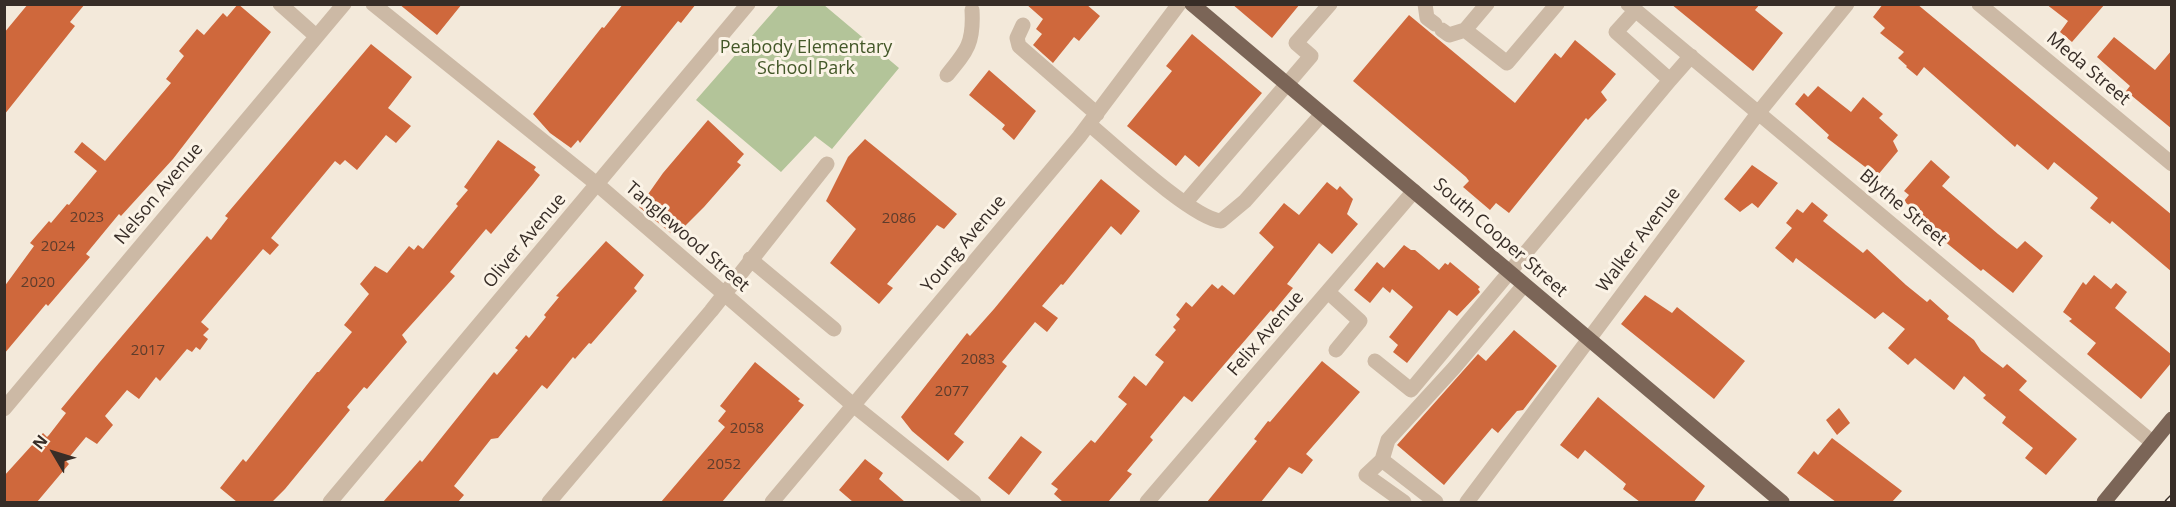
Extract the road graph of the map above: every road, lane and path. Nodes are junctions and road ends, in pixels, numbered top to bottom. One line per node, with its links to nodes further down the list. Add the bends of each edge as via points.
1 (280, 4): 17 (street)
2 (344, 4): 17 (street, Nelson Avenue)
3 (373, 4): 27 (street, Tanglewood Street)
4 (748, 4): 27 (street, Oliver Avenue)
5 (1179, 4): 24 (street, Young Avenue)
6 (1192, 4): 21 (main road, South Cooper Street)
7 (1330, 4): 21 (street, via 1296,43 1311,56)
8 (1425, 4): 16 (street, via 1427,18 1449,35)
9 (1487, 4): 16 (street)
10 (1557, 4): 16 (street, via 1507,63)
11 (1847, 4): 22 (street, Walker Avenue)
12 (1979, 4): 26 (street, Meda Street)
13 (971, 6): 19 (street, via 972,36 968,50)
14 (1632, 8): 18 (street, Blythe Street); 20 (street, via 1616,32)
15 (1023, 25): 24 (street, via 1017,38 1019,46)
16 (1465, 30)
17 (316, 36): 40 (street, Nelson Avenue)
18 (1690, 56): 20 (street); 22 (street, Blythe Street)
19 (947, 75)
20 (1670, 80): 31 (street)
21 (1287, 85): 23 (main road, South Cooper Street); 29 (street)
22 (1759, 112): 36 (street, Walker Avenue); 42 (street, Blythe Street)
23 (1322, 114): 28 (main road, South Cooper Street); 29 (street, via 1245,201 1221,221 1211,220)
24 (1093, 119): 29 (street); 39 (street, Young Avenue)
25 (827, 164): 30 (street)
26 (2172, 164)
27 (598, 185): 34 (street, Tanglewood Street); 44 (street, Oliver Avenue)
28 (1414, 191): 31 (main road, South Cooper Street); 33 (street, Felix Avenue)
29 (1185, 203)
30 (750, 259): 34 (street); 35 (street)
31 (1508, 271): 32 (main road, South Cooper Street); 38 (street, via 1411,390)
32 (1524, 285): 36 (main road, South Cooper Street); 43 (street, via 1388,440)
33 (1328, 292): 37 (street, via 1360,321); 48 (street, Felix Avenue)
34 (723, 293): 39 (street, Tanglewood Street); 45 (street)
35 (834, 329)
36 (1589, 340): 51 (street, Walker Avenue); 52 (main road, South Cooper Street)
37 (1336, 350)
38 (1374, 361)
39 (853, 405): 46 (street, Young Avenue); 47 (street, Tanglewood Street)
40 (4, 409)
41 (2172, 419): 42 (main road)
42 (2152, 442): 53 (main road)
43 (1382, 460): 49 (street, via 1366,475); 50 (street)
44 (330, 502)
45 (549, 502)
46 (772, 502)
47 (974, 502)
48 (1148, 502)
49 (1404, 502)
50 (1436, 502)
51 (1467, 502)
52 (1782, 502)
53 (2104, 502)

